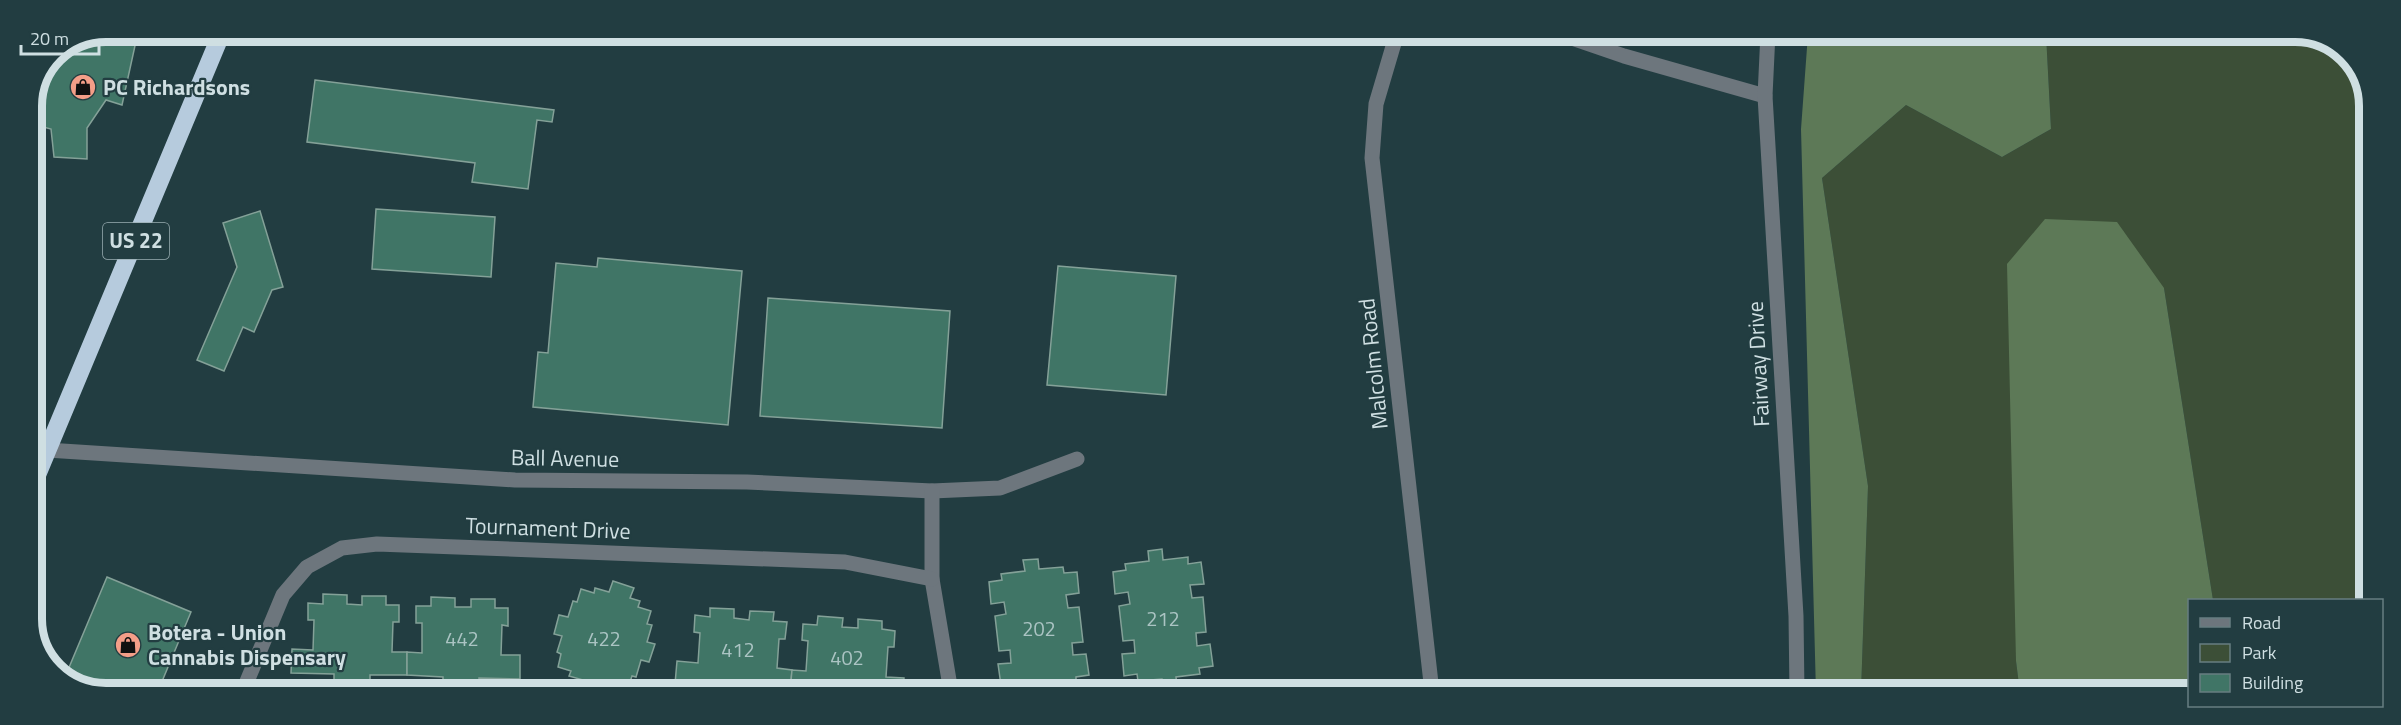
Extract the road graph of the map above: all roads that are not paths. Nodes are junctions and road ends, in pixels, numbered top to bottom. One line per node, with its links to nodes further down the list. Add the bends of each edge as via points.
1 (218, 42): 6 (highway, US 22, via 83,368)
2 (1394, 42): 13 (street, Malcolm Road, via 1376,104 1372,158)
3 (1583, 42): 5 (street)
4 (1768, 42): 5 (street, Fairway Drive)
5 (1765, 96): 14 (street, Fairway Drive)
6 (42, 447)
7 (42, 453): 9 (street, Ball Avenue, via 515,480 747,483)
8 (1077, 459): 9 (street, Ball Avenue, via 1000,488)
9 (932, 491): 10 (street)
10 (932, 579): 11 (street, Tournament Drive, via 845,562 377,544 342,548 307,567 283,595); 12 (street)
11 (246, 683)
12 (949, 683)
13 (1431, 683)
14 (1797, 683)

